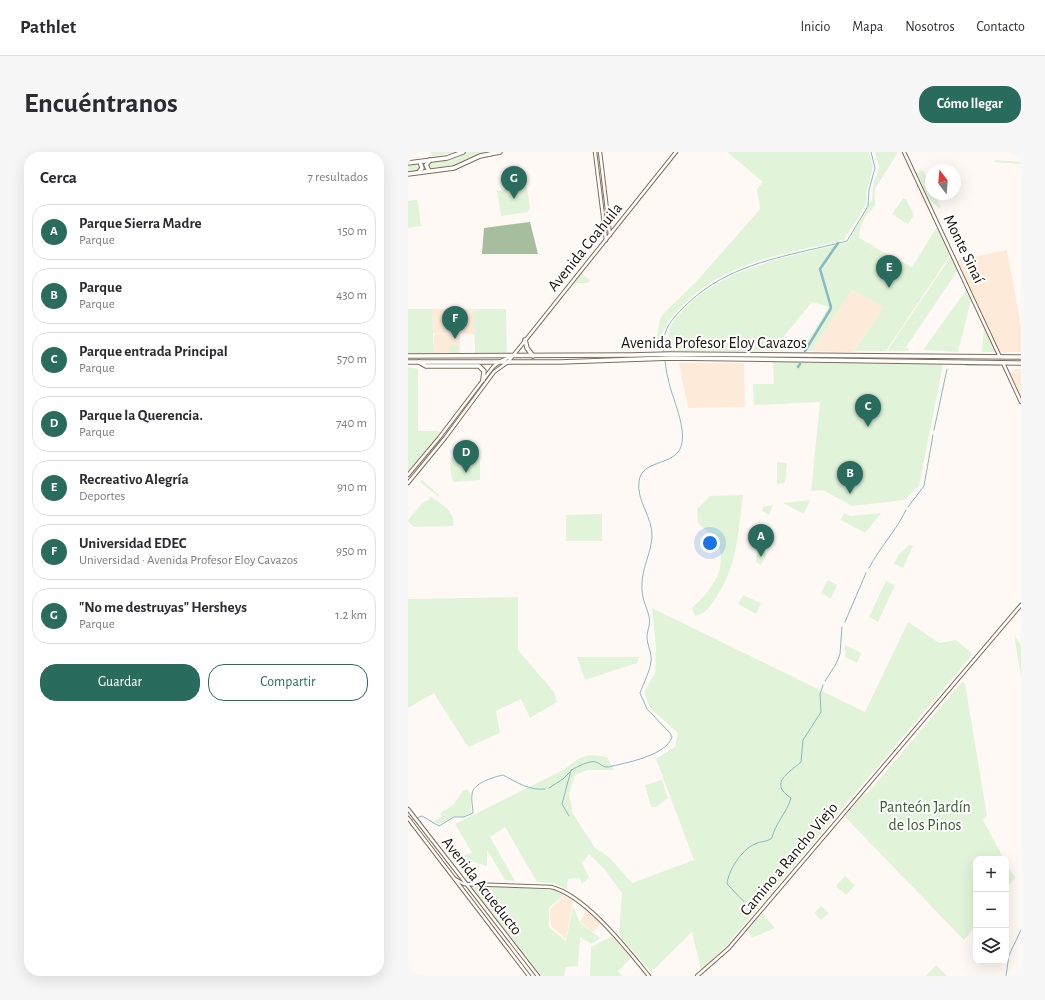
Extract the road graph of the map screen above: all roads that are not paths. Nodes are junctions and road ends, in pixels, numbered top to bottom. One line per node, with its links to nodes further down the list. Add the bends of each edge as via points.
1 (463, 152): 7 (main road)
2 (500, 152): 10 (main road, via 480,156 454,168)
3 (595, 152): 14 (street)
4 (600, 152): 13 (street)
5 (676, 152): 15 (street, Avenida Coahuila)
6 (904, 152): 29 (street, Monte Sinaí)
7 (430, 160): 8 (main road); 10 (main road, via 426,165)
8 (420, 162): 9 (main road); 11 (main road, via 422,168)
9 (408, 163)
10 (429, 171): 11 (main road)
11 (419, 173): 12 (main road)
12 (408, 174)
13 (607, 208): 14 (street); 15 (street)
14 (602, 209): 16 (street)
15 (610, 235): 16 (street, Avenida Coahuila)
16 (606, 240): 17 (street, Avenida Coahuila)
17 (525, 340): 22 (street, Avenida Coahuila); 23 (main road)
18 (741, 354): 19 (main road, Avenida Profesor Eloy Cavazos); 27 (main road, Avenida Profesor Eloy Cavazos); 31 (main road)
19 (756, 355): 20 (main road, Avenida Profesor Eloy Cavazos); 31 (main road)
20 (860, 355): 28 (main road, Avenida Profesor Eloy Cavazos); 32 (main road, via 860,359)
21 (408, 356): 22 (main road, Avenida Profesor Eloy Cavazos)
22 (513, 356): 23 (main road, Avenida Profesor Eloy Cavazos); 37 (street, Avenida Coahuila); 39 (street, Avenida Coahuila)
23 (533, 356): 24 (main road, Avenida Profesor Eloy Cavazos)
24 (547, 356): 25 (main road, Avenida Profesor Eloy Cavazos); 38 (main road)
25 (573, 356): 26 (main road, Avenida Profesor Eloy Cavazos); 38 (main road)
26 (657, 356): 27 (main road, Avenida Profesor Eloy Cavazos); 38 (main road, Avenida Profesor Eloy Cavazos)
27 (670, 356): 31 (main road, Avenida Profesor Eloy Cavazos)
28 (872, 356): 29 (main road, Avenida Profesor Eloy Cavazos); 33 (main road, via 865,358)
29 (1001, 357): 30 (main road, Avenida Profesor Eloy Cavazos)
30 (1021, 357)
31 (748, 360): 32 (main road, Avenida Profesor Eloy Cavazos)
32 (852, 360): 33 (main road, Avenida Profesor Eloy Cavazos)
33 (864, 361): 40 (main road, Avenida Profesor Eloy Cavazos)
34 (408, 362): 35 (main road, Avenida Profesor Eloy Cavazos)
35 (418, 362): 36 (main road, Avenida Profesor Eloy Cavazos); 42 (main road, via 426,366)
36 (477, 362): 39 (main road, Avenida Profesor Eloy Cavazos); 42 (main road)
37 (508, 362): 38 (main road, Avenida Profesor Eloy Cavazos); 39 (main road, Avenida Profesor Eloy Cavazos); 43 (street, Avenida Coahuila)
38 (560, 362)
39 (497, 363): 43 (street); 44 (street, Avenida Coahuila)
40 (1003, 363): 41 (main road, Avenida Profesor Eloy Cavazos); 46 (street)
41 (1021, 363)
42 (466, 366): 44 (main road, via 481,368 484,373)
43 (500, 367): 45 (street, Avenida Coahuila)
44 (482, 381): 45 (street, via 482,385); 47 (street, Avenida Coahuila)
45 (485, 384): 48 (street, Avenida Coahuila)
46 (1021, 402)
47 (408, 475)
48 (408, 483)
49 (1021, 605): 57 (street, Camino a Rancho Viejo, via 729,948)
50 (408, 809): 53 (street, Avenida Acueducto)
51 (408, 818): 52 (street, Avenida Acueducto)
52 (455, 879): 53 (street); 54 (street, Avenida Acueducto)
53 (464, 884): 55 (street, Avenida Acueducto); 56 (street, via 551,887 561,891 586,908 606,927)
54 (529, 976)
55 (538, 976)
56 (649, 976)
57 (697, 976)

